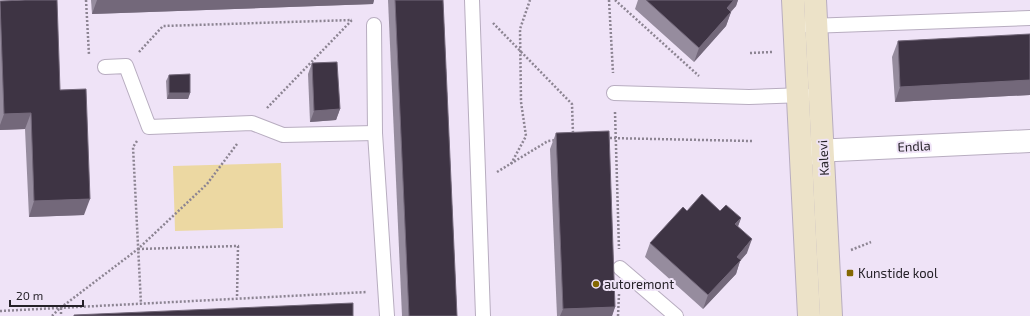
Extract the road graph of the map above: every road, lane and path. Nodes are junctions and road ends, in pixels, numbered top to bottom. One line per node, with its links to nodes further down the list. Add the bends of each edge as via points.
1 (86, 0): 16 (path, via 89,65)
2 (530, 0): 12 (path, via 520,29)
3 (609, 0): 17 (path)
4 (615, 0): 19 (path)
5 (793, 0): 11 (main road, Kalevi)
6 (815, 0): 10 (main road, Kalevi)
7 (472, 1): 12 (path); 33 (lane)
8 (1030, 18): 10 (lane)
9 (374, 25): 23 (lane)
10 (816, 26): 11 (lane); 18 (main road, Kalevi)
11 (795, 27): 20 (main road, Kalevi)
12 (520, 51): 24 (path, via 572,104); 32 (path, via 521,102 526,136)
13 (772, 52): 14 (path)
14 (750, 53)
15 (126, 66): 16 (lane); 21 (path, via 163,26 352,20); 22 (lane)
16 (106, 67)
17 (614, 93): 19 (lane); 26 (path)
18 (820, 95): 20 (lane); 30 (main road, Kalevi)
19 (722, 96): 20 (lane)
20 (798, 96): 31 (main road, Kalevi)
21 (252, 123): 22 (lane); 23 (lane, via 283,135); 35 (path, via 207,184)
22 (148, 127): 35 (path, via 133,147)
23 (375, 133): 38 (lane)
24 (574, 138)
25 (602, 138): 26 (path)
26 (615, 138): 28 (path); 37 (path)
27 (561, 140): 32 (path, via 548,141)
28 (752, 141)
29 (1030, 141): 30 (street, Endla)
30 (823, 150): 31 (street, Endla, via 814,150); 50 (main road, Kalevi)
31 (801, 159): 49 (main road, Kalevi)
32 (512, 164): 33 (path)
33 (478, 184): 46 (lane)
34 (871, 242): 36 (path, via 851,250)
35 (138, 249): 39 (path, via 238,246); 40 (path); 41 (path)
36 (851, 257)
37 (620, 268): 47 (path); 48 (lane)
38 (385, 291): 39 (path); 45 (lane)
39 (237, 298): 40 (path)
40 (141, 304): 41 (path)
41 (61, 308): 42 (path); 43 (path); 44 (path)
42 (0, 311)
43 (52, 316)
44 (61, 316)
45 (387, 316)
46 (483, 316)
47 (618, 316)
48 (676, 316)
49 (808, 316)
50 (830, 316)

